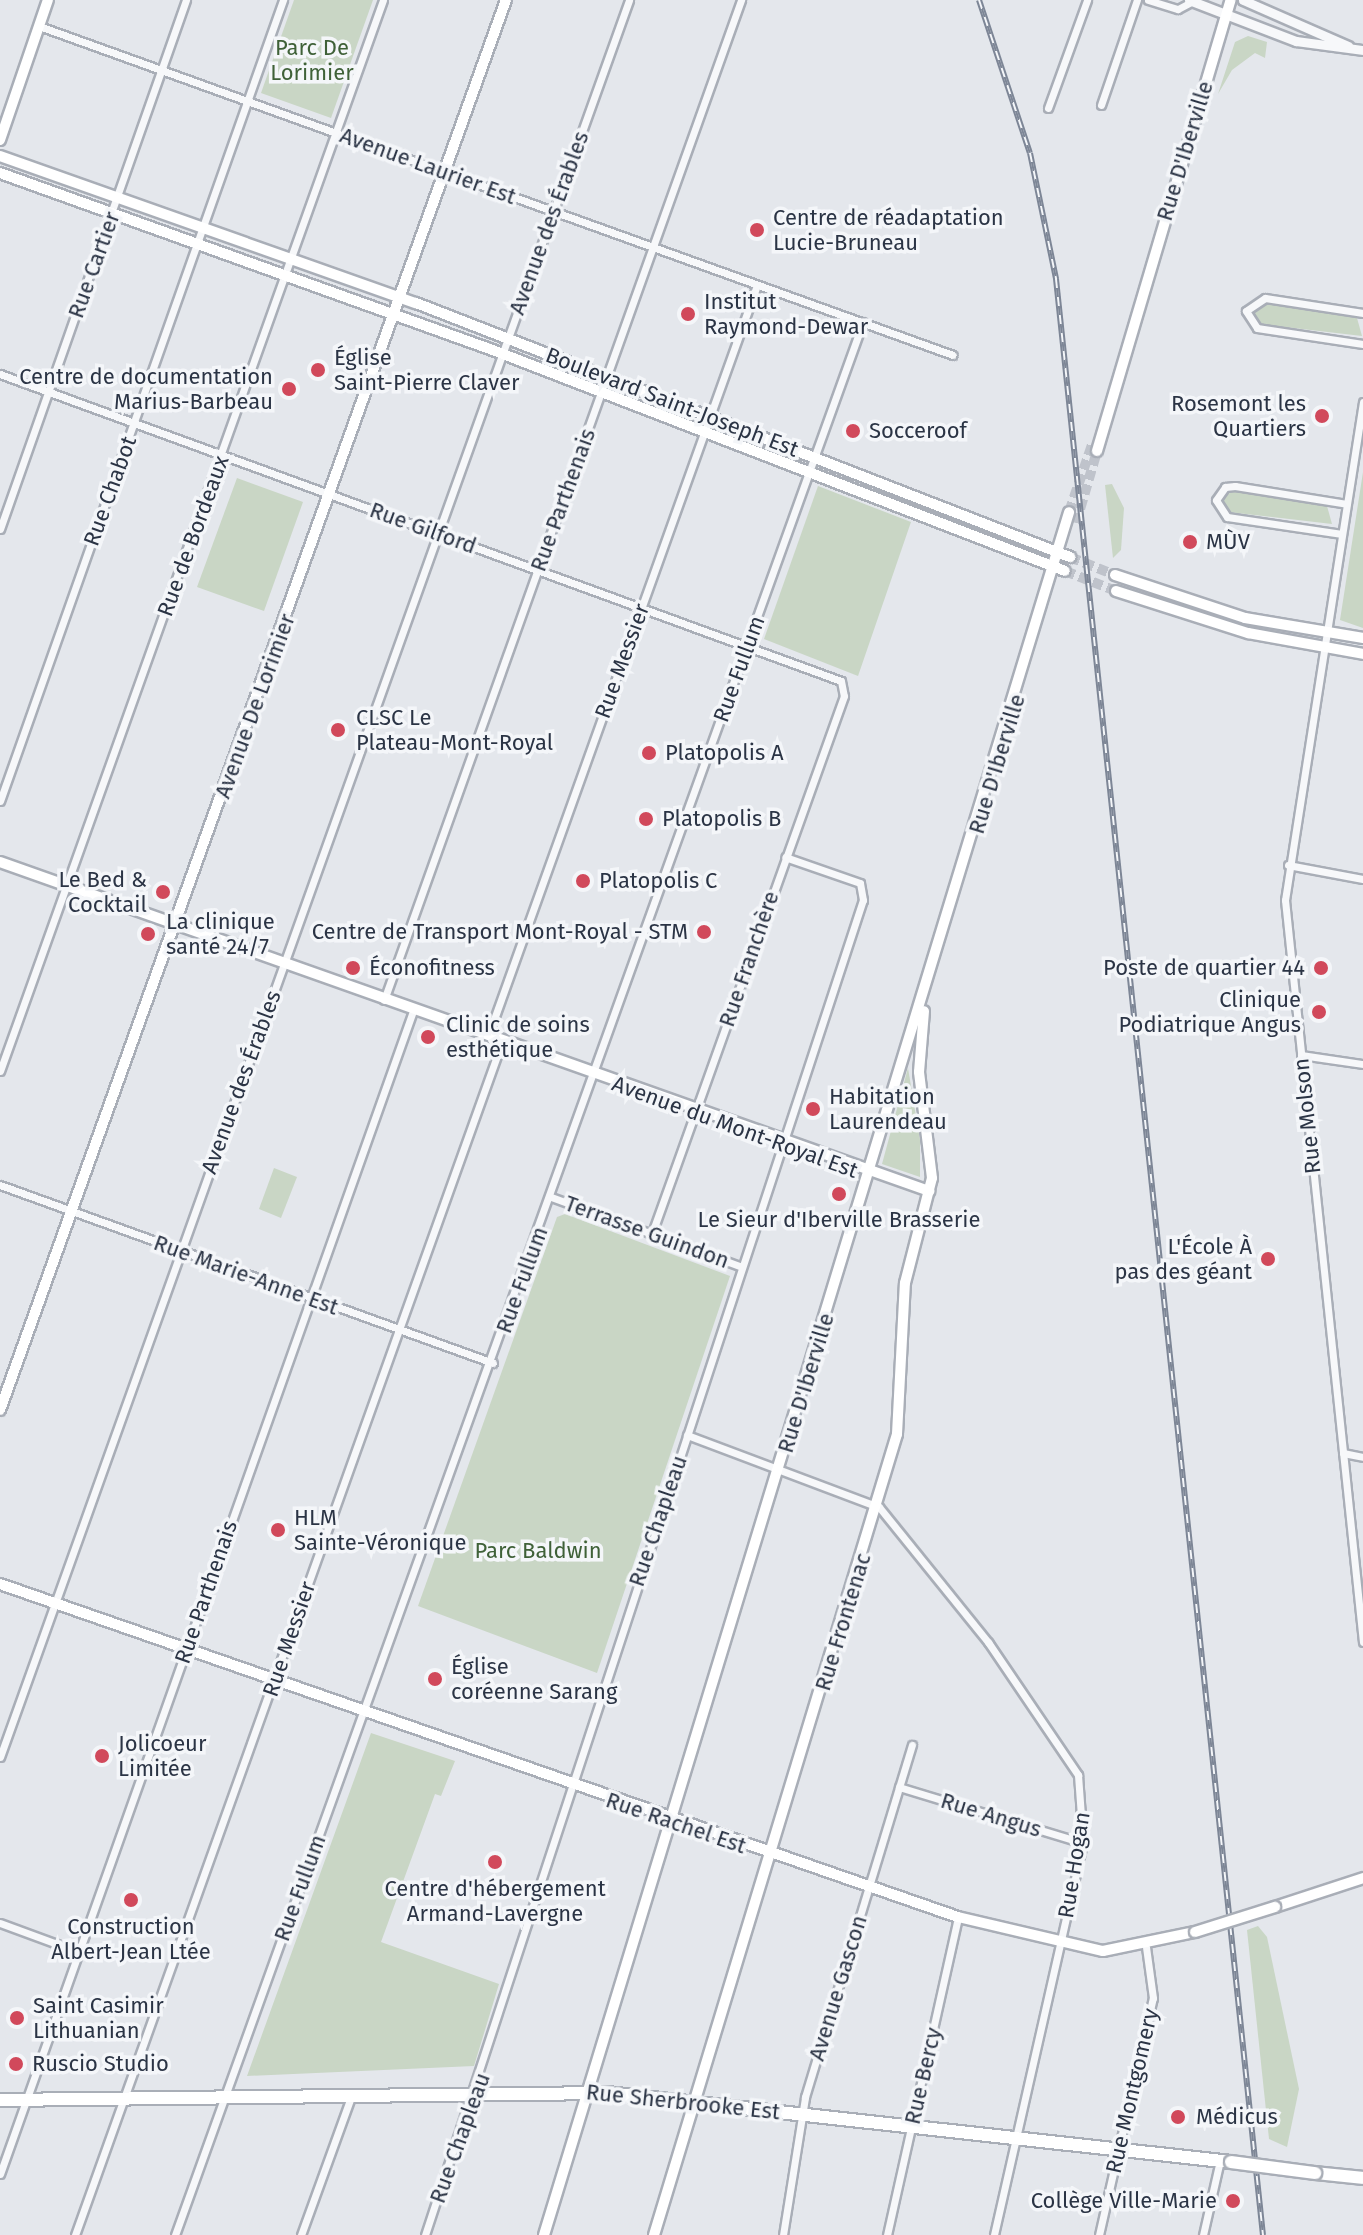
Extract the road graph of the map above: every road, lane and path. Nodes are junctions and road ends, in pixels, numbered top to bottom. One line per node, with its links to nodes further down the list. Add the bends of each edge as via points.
1 (48, 0): 15 (main road)
2 (186, 0): 18 (street, Rue Cartier)
3 (283, 0): 19 (street, Rue Chabot)
4 (383, 0): 22 (street, Rue de Bordeaux)
5 (506, 0): 25 (main road, Avenue De Lorimier)
6 (629, 0): 28 (street, Avenue des Érables)
7 (741, 0): 32 (street, Rue Parthenais)
8 (1087, 0): 21 (street)
9 (1137, 0): 20 (street)
10 (1148, 0): 13 (street, via 1178,9)
11 (1231, 0): 14 (main road, Rue D'Iberville)
12 (1243, 0): 16 (street)
13 (1191, 1): 14 (street)
14 (1227, 14): 16 (street, via 1296,41); 52 (main road, Rue D'Iberville)
15 (39, 26): 18 (street, Avenue Laurier Est); 23 (main road)
16 (1351, 48): 17 (street)
17 (1363, 50)
18 (162, 71): 19 (street, Avenue Laurier Est); 27 (street, Rue Cartier)
19 (247, 101): 22 (street, Avenue Laurier Est); 30 (street, Rue Chabot)
20 (1101, 105)
21 (1048, 108)
22 (337, 134): 25 (street, Avenue Laurier Est); 33 (street, Rue de Bordeaux)
23 (0, 140)
24 (0, 156): 27 (main road, Boulevard Saint-Joseph Est)
25 (445, 172): 28 (street, Avenue Laurier Est); 36 (main road, Avenue De Lorimier)
26 (0, 173): 29 (main road, Boulevard Saint-Joseph Est)
27 (118, 198): 29 (street, Rue Cartier); 30 (main road, Boulevard Saint-Joseph Est)
28 (553, 211): 32 (street, Avenue Laurier Est); 40 (street, Avenue des Érables)
29 (112, 213): 31 (main road, Boulevard Saint-Joseph Est); 46 (street, Rue Cartier)
30 (203, 229): 31 (street, Rue Chabot); 33 (main road, Boulevard Saint-Joseph Est)
31 (198, 243): 34 (main road, Boulevard Saint-Joseph Est); 50 (street, Rue Chabot)
32 (653, 248): 35 (street, Avenue Laurier Est); 45 (street, Rue Parthenais)
33 (291, 259): 34 (street, Rue de Bordeaux); 36 (main road, Boulevard Saint-Joseph Est)
34 (286, 275): 38 (main road, Boulevard Saint-Joseph Est); 53 (street, Rue de Bordeaux)
35 (757, 285): 39 (street, Avenue Laurier Est); 49 (street, Rue Messier)
36 (401, 298): 38 (main road, Avenue De Lorimier); 40 (main road, Boulevard Saint-Joseph Est)
37 (1363, 313): 41 (street, via 1265,298 1246,311 1257,328)
38 (395, 314): 42 (main road, Boulevard Saint-Joseph Est); 56 (main road, Avenue De Lorimier)
39 (863, 322): 43 (street, Avenue Laurier Est); 54 (street, Rue Fullum)
40 (508, 339): 42 (street, Avenue des Érables); 45 (main road, Boulevard Saint-Joseph Est)
41 (1363, 344)
42 (503, 353): 47 (main road, Boulevard Saint-Joseph Est); 60 (street, Avenue des Érables)
43 (953, 355)
44 (0, 374): 46 (street, Rue Gilford)
45 (607, 377): 47 (street, Rue Parthenais); 49 (main road, Boulevard Saint-Joseph Est)
46 (48, 391): 50 (street, Rue Gilford); 59 (street, Rue Cartier)
47 (602, 392): 51 (main road, Boulevard Saint-Joseph Est); 64 (street, Rue Parthenais)
48 (1363, 402): 57 (street, Rue Molson)
49 (710, 417): 51 (street, Rue Messier); 54 (main road, Boulevard Saint-Joseph Est)
50 (135, 423): 53 (street, Rue Gilford); 74 (street, Rue Chabot)
51 (705, 431): 55 (main road, Boulevard Saint-Joseph Est); 67 (street, Rue Messier)
52 (1095, 445)
53 (222, 455): 56 (street, Rue Gilford); 79 (street, Rue de Bordeaux)
54 (815, 457): 55 (street, Rue Fullum); 62 (main road, Boulevard Saint-Joseph Est)
55 (809, 473): 63 (main road, Boulevard Saint-Joseph Est); 70 (street, Rue Fullum)
56 (330, 494): 60 (street, Rue Gilford); 80 (main road, Avenue De Lorimier)
57 (1347, 504): 61 (street, Rue Molson); 61 (street, via 1230,486 1216,500 1227,517)
58 (1069, 512): 62 (main road, Rue D'Iberville, via 1073,527)
59 (0, 529)
60 (439, 533): 64 (street, Rue Gilford); 81 (street, Avenue des Érables)
61 (1342, 534): 68 (street, Rue Molson)
62 (1066, 555): 63 (main road, Rue D'Iberville)
63 (1062, 570): 82 (main road, Rue D'Iberville)
64 (538, 571): 67 (street, Rue Gilford); 83 (street, Rue Parthenais)
65 (1115, 575): 68 (main road, via 1245,618)
66 (1116, 591): 71 (main road, via 1197,619)
67 (642, 609): 70 (street, Rue Gilford); 85 (street, Rue Messier)
68 (1326, 632): 69 (main road); 71 (street, Rue Molson)
69 (1363, 638)
70 (747, 645): 73 (street, Rue Gilford); 90 (street, Rue Fullum)
71 (1324, 647): 72 (main road); 77 (street, Rue Molson)
72 (1363, 654)
73 (844, 685): 75 (street, Rue Franchère)
74 (0, 801)
75 (785, 857): 91 (street, Rue Franchère); 92 (street, Rue Chapleau, via 860,883 863,900)
76 (0, 862): 79 (main road, Avenue du Mont-Royal Est)
77 (1288, 865): 78 (street); 87 (street, Rue Molson)
78 (1363, 879)
79 (67, 886): 80 (main road, Avenue du Mont-Royal Est); 89 (street, Rue de Bordeaux)
80 (176, 925): 81 (main road, Avenue du Mont-Royal Est); 97 (main road, Avenue De Lorimier)
81 (283, 964): 83 (main road, Avenue du Mont-Royal Est); 99 (street, Avenue des Érables)
82 (926, 993): 93 (main road, Rue D'Iberville); 95 (main road, Rue Frontenac, via 918,1054 932,1155)
83 (384, 1000): 84 (main road, Avenue du Mont-Royal Est)
84 (413, 1011): 85 (main road, Avenue du Mont-Royal Est); 101 (street, Rue Parthenais)
85 (488, 1037): 86 (main road, Avenue du Mont-Royal Est)
86 (502, 1042): 90 (main road, Avenue du Mont-Royal Est); 102 (street, Rue Messier)
87 (1301, 1055): 88 (street); 106 (street, Rue Molson)
88 (1363, 1064)
89 (0, 1071)
90 (594, 1076): 91 (main road, Avenue du Mont-Royal Est); 96 (street, Rue Fullum)
91 (696, 1114): 92 (main road, Avenue du Mont-Royal Est); 98 (street, Rue Franchère)
92 (783, 1144): 93 (main road, Avenue du Mont-Royal Est); 100 (street, Rue Chapleau)
93 (869, 1175): 95 (main road, Avenue du Mont-Royal Est); 108 (main road, Rue D'Iberville)
94 (0, 1185): 97 (street, Rue Marie-Anne Est)
95 (929, 1191): 109 (main road, Rue Frontenac, via 905,1283 897,1434)
96 (551, 1197): 98 (street, Terrasse Guindon); 103 (street, Rue Fullum)
97 (71, 1212): 99 (street, Rue Marie-Anne Est); 104 (main road, Avenue De Lorimier)
98 (652, 1233): 100 (street, Terrasse Guindon)
99 (181, 1252): 101 (street, Rue Marie-Anne Est); 111 (street, Avenue des Érables)
100 (742, 1267): 105 (street, Rue Chapleau)
101 (308, 1297): 102 (street, Rue Marie-Anne Est); 113 (street, Rue Parthenais)
102 (400, 1329): 103 (street, Rue Marie-Anne Est); 114 (street, Rue Messier)
103 (493, 1363): 115 (street, Rue Fullum)
104 (0, 1410)
105 (687, 1435): 108 (street); 118 (street, Rue Chapleau)
106 (1343, 1453): 107 (street); 112 (street, Rue Molson)
107 (1363, 1457)
108 (781, 1467): 109 (street); 120 (main road, Rue D'Iberville)
109 (879, 1507): 121 (street, Rue Hogan, via 1068,1755 1084,1801); 122 (main road, Rue Frontenac)
110 (0, 1584): 111 (main road, Rue Rachel Est)
111 (55, 1604): 113 (main road, Rue Rachel Est); 117 (street, Avenue des Érables)
112 (1363, 1642)
113 (185, 1650): 114 (main road, Rue Rachel Est); 129 (street, Rue Parthenais)
114 (274, 1682): 115 (main road, Rue Rachel Est); 134 (street, Rue Messier)
115 (365, 1714): 118 (main road, Rue Rachel Est); 133 (street, Rue Fullum)
116 (912, 1745): 119 (street, Avenue Gascon)
117 (0, 1757)
118 (570, 1787): 120 (main road, Rue Rachel Est); 130 (street, Rue Chapleau)
119 (899, 1787): 121 (street, Rue Angus); 124 (street, Avenue Gascon)
120 (672, 1823): 122 (main road, Rue Rachel Est); 132 (main road, Rue D'Iberville)
121 (1083, 1843): 127 (street, Rue Hogan)
122 (770, 1856): 124 (main road, Rue Rachel Est); 137 (main road, Rue Frontenac)
123 (1363, 1878): 128 (main road, Rue Rachel Est, bridge)
124 (868, 1888): 125 (main road, Rue Rachel Est); 138 (street, Avenue Gascon)
125 (958, 1917): 127 (main road, Rue Rachel Est); 139 (street, Rue Bercy)
126 (0, 1923): 129 (street)
127 (1061, 1945): 128 (main road, Rue Rachel Est); 140 (street, Rue Hogan)
128 (1146, 1947): 141 (street, Rue Montgomery, via 1153,1998)
129 (79, 1952): 135 (street, Rue Parthenais)
130 (476, 2090): 131 (main road, Rue Sherbrooke Est); 132 (main road, Rue Sherbrooke Est); 148 (street, Rue Chapleau)
131 (352, 2092): 133 (main road, Rue Sherbrooke Est); 147 (street)
132 (589, 2092): 137 (main road, Rue Sherbrooke Est); 149 (main road, Rue D'Iberville)
133 (224, 2095): 134 (main road, Rue Sherbrooke Est); 146 (street, Rue Fullum)
134 (124, 2098): 135 (main road, Rue Sherbrooke Est); 145 (street, Rue Messier)
135 (26, 2099): 136 (main road, Rue Sherbrooke Est); 143 (street, Rue Parthenais)
136 (0, 2100)
137 (695, 2103): 138 (main road, Rue Sherbrooke Est); 150 (main road, Rue Frontenac)
138 (805, 2115): 139 (main road, Rue Sherbrooke Est); 151 (street, Avenue Gascon)
139 (912, 2126): 140 (main road, Rue Sherbrooke Est); 152 (street, Rue Bercy)
140 (1017, 2136): 141 (main road, Rue Sherbrooke Est); 153 (street, Rue Hogan)
141 (1119, 2148): 142 (main road, Rue Sherbrooke Est); 154 (street, Rue Montgomery)
142 (1225, 2161): 144 (main road, Rue Sherbrooke Est, bridge); 155 (street)
143 (0, 2174)
144 (1363, 2178)
145 (75, 2235)
146 (175, 2235)
147 (301, 2235)
148 (425, 2235)
149 (544, 2235)
150 (654, 2235)
151 (783, 2235)
152 (887, 2235)
153 (994, 2235)
154 (1099, 2235)
155 (1203, 2235)

